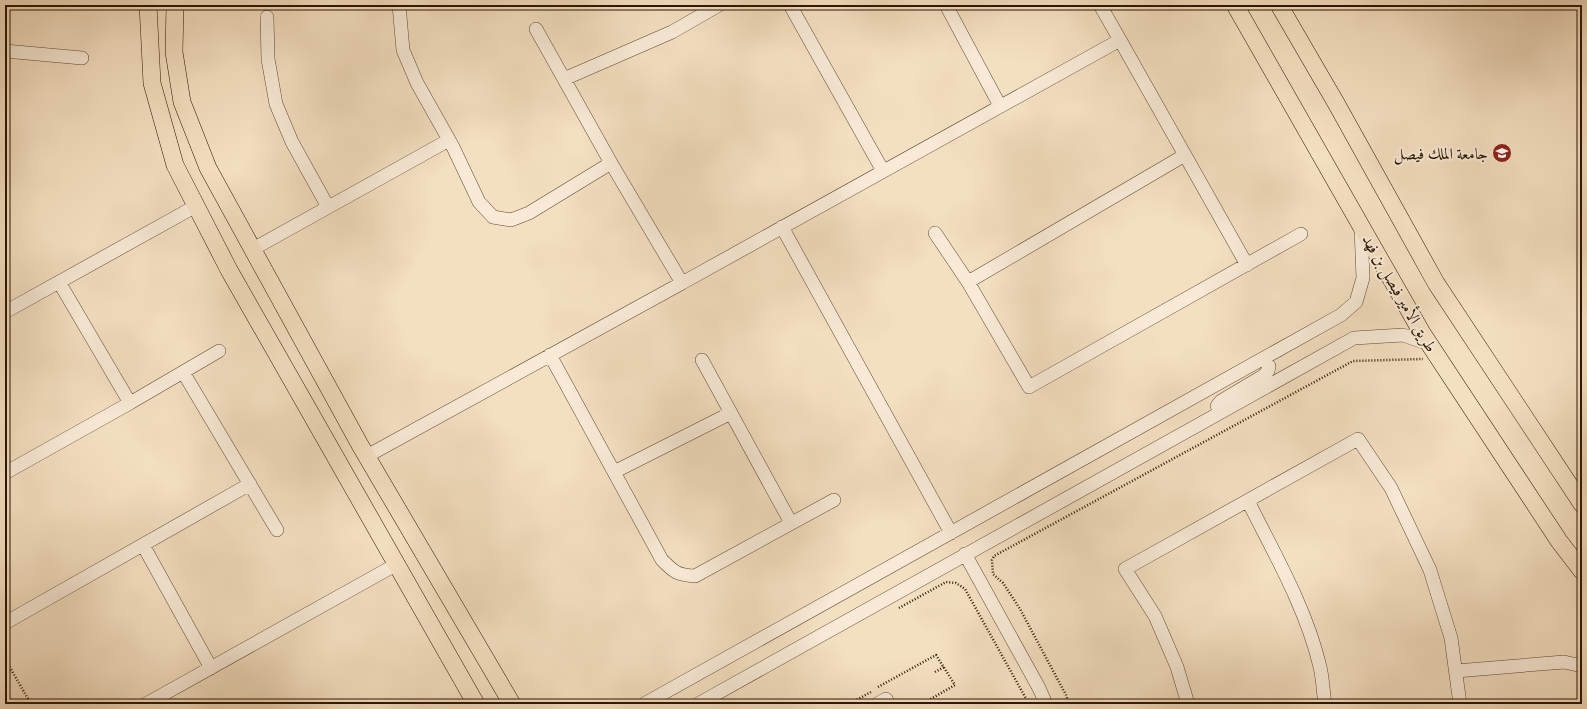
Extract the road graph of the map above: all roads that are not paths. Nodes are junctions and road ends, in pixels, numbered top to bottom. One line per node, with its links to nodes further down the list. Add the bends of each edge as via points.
1 (148, 5): 21 (main road, via 152,83 175,165)
2 (175, 5): 27 (main road, via 174,52 182,102 208,168)
3 (399, 5): 17 (street, via 403,50 417,83)
4 (719, 5): 15 (street, via 672,32)
5 (790, 5): 20 (street)
6 (946, 5): 16 (street)
7 (1100, 5): 12 (street)
8 (1235, 5): 23 (main road, طريق الأمير فيصل بن فهد)
9 (1279, 5): 48 (main road, via 1436,283)
10 (267, 17): 22 (street, via 268,59 276,104 292,142)
11 (536, 29): 15 (street)
12 (1120, 40): 16 (street); 18 (street)
13 (5, 51): 14 (street)
14 (82, 58)
15 (564, 79): 19 (street)
16 (1000, 106): 20 (street)
17 (449, 140): 19 (street, via 479,202 493,217 511,220 529,213); 22 (street)
18 (1185, 155): 28 (street); 30 (street)
19 (611, 163): 31 (street)
20 (883, 171): 24 (street)
21 (196, 206): 29 (street); 54 (main road)
22 (328, 207): 27 (street)
23 (1361, 226): 33 (main road, طريق الأمير فيصل بن فهد); 36 (street, via 1363,278 1356,302 1341,315)
24 (782, 227): 31 (street); 51 (street)
25 (935, 233): 30 (street)
26 (1301, 234): 28 (street)
27 (253, 249): 42 (main road)
28 (1247, 265): 30 (street, via 1029,387)
29 (59, 282): 32 (street); 39 (street)
30 (968, 282)
31 (682, 283): 35 (street)
32 (5, 312)
33 (1429, 344): 41 (street, via 1403,335 1354,338); 55 (main road, طريق الأمير فيصل بن فهد, via 1559,541)
34 (219, 351): 38 (street)
35 (550, 355): 42 (street); 43 (street)
36 (1263, 359): 41 (street, via 1269,366 1268,371 1221,402); 51 (street)
37 (702, 360): 40 (street)
38 (183, 372): 39 (street); 45 (street)
39 (130, 403): 44 (street)
40 (731, 413): 43 (street); 49 (street)
41 (1204, 421): 53 (street)
42 (367, 456): 62 (main road)
43 (614, 472): 49 (street, via 662,560 673,572 682,576 695,576)
44 (5, 473)
45 (250, 484): 50 (street); 52 (street)
46 (834, 500): 49 (street)
47 (1248, 501): 59 (street, via 1358,439 1392,488 1430,570 1451,638); 68 (street, via 1125,569 1154,616 1176,667); 69 (street, via 1281,565 1308,627 1320,668)
48 (1582, 504)
49 (791, 523)
50 (277, 530)
51 (951, 533): 63 (street)
52 (143, 545): 56 (street); 58 (street)
53 (965, 554): 64 (street); 67 (street)
54 (397, 564): 58 (street); 61 (main road)
55 (1582, 571)
56 (5, 623)
57 (1582, 666): 59 (street, via 1564,662)
58 (211, 668): 60 (street)
59 (1456, 671): 70 (street)
60 (146, 704)
61 (476, 704)
62 (512, 704)
63 (644, 704)
64 (698, 704)
65 (877, 704): 66 (street, via 886,699)
66 (889, 704)
67 (1046, 704)
68 (1188, 704)
69 (1325, 704)
70 (1460, 704)

